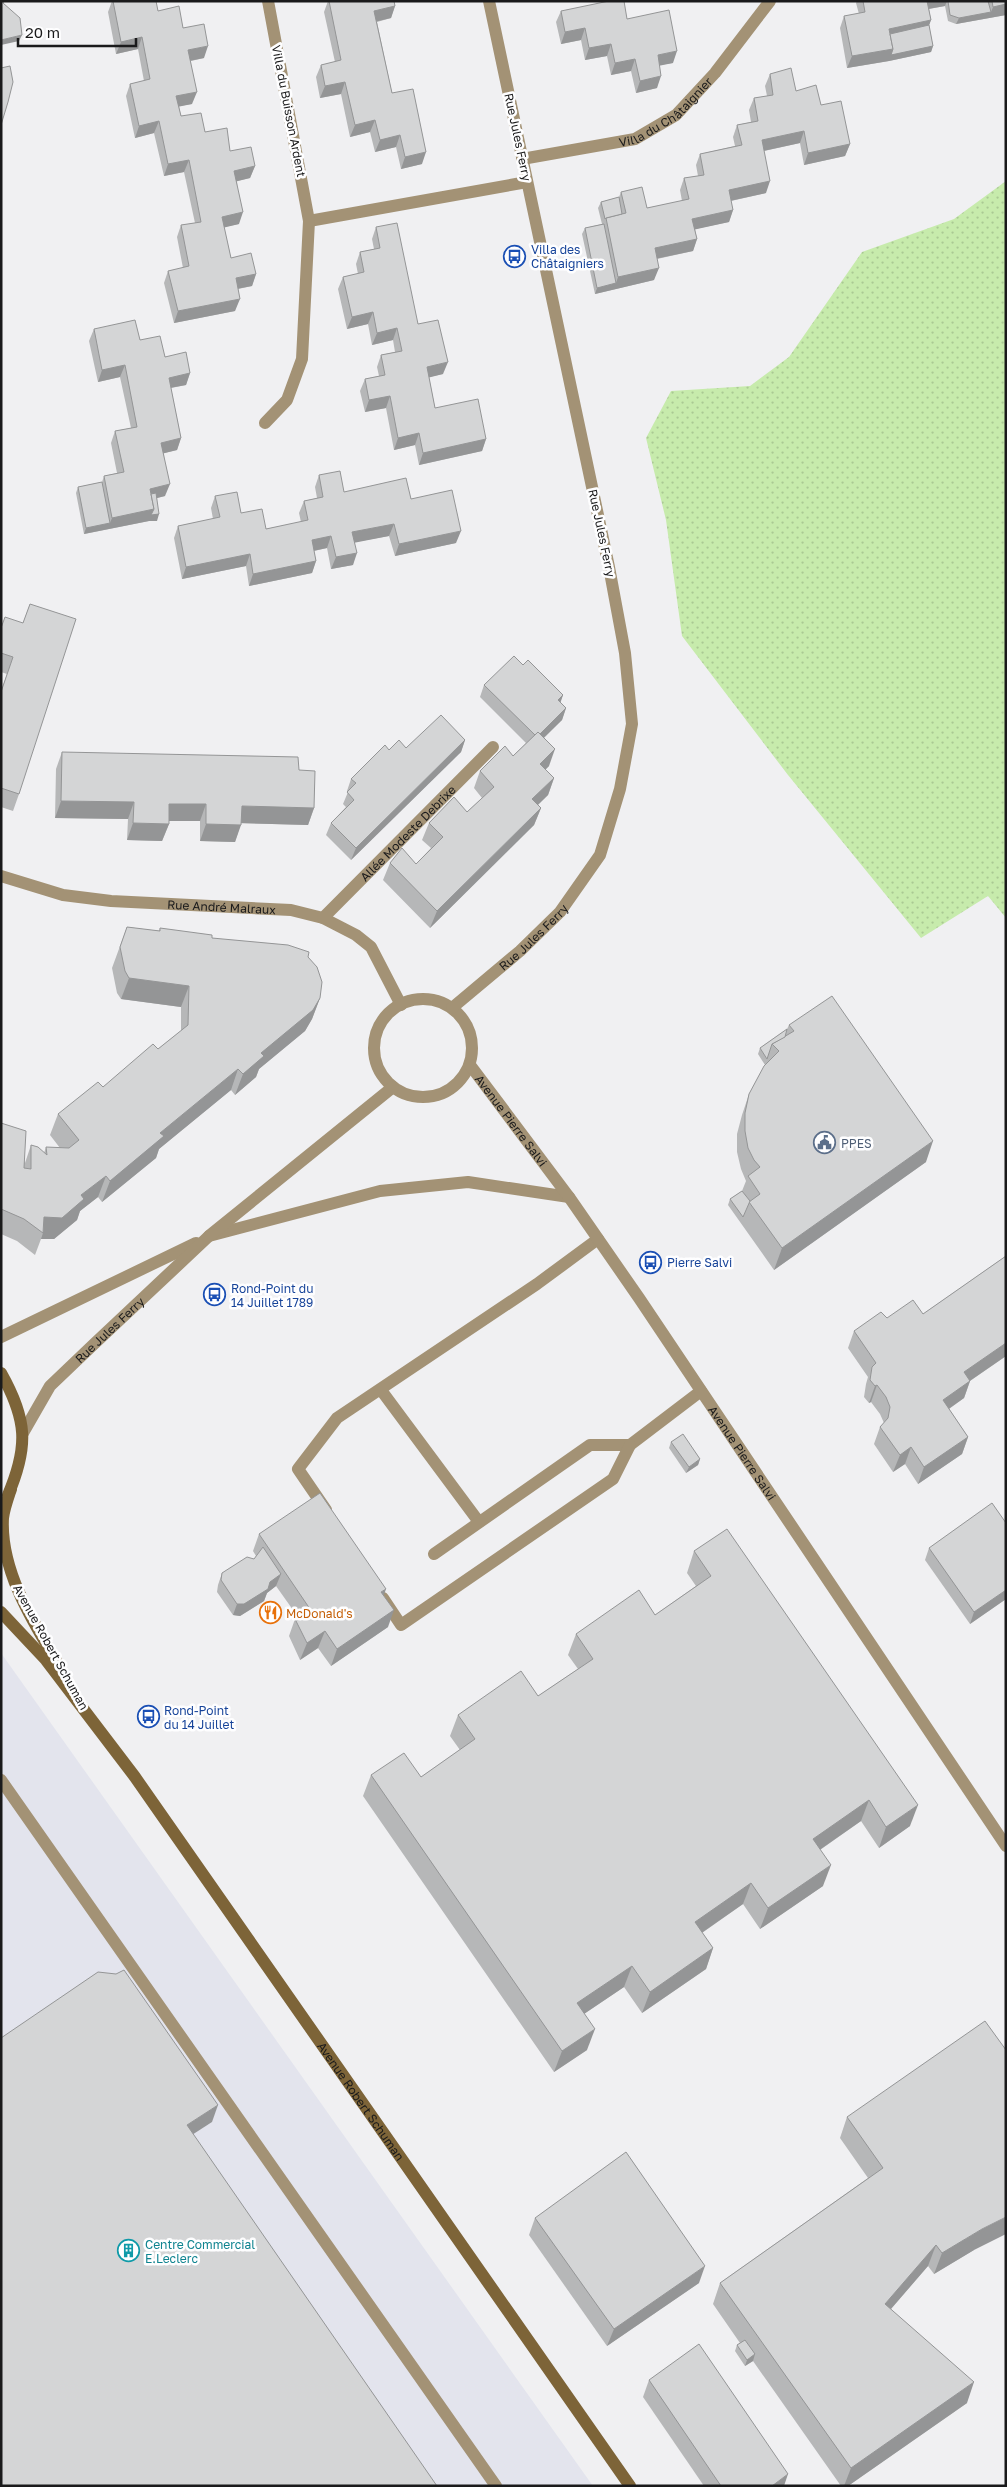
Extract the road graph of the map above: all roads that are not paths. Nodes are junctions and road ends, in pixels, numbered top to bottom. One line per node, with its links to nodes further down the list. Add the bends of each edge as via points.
1 (268, 1): 6 (street, Villa du Buisson Ardent)
2 (489, 1): 4 (street, Rue Jules Ferry)
3 (770, 1): 4 (street, Villa du Châtaignier, via 715,73 676,115 635,139)
4 (522, 159): 5 (street, Rue Jules Ferry)
5 (527, 182): 6 (street); 12 (street, Rue Jules Ferry, via 610,567 625,653 632,724 620,789 600,854 560,912 520,952)
6 (310, 221): 7 (street, Villa du Buisson Ardent, via 302,359 287,400)
7 (265, 423)
8 (493, 748): 10 (street, Allée Modeste Debrixe)
9 (1, 876): 10 (street, Rue André Malraux, via 63,895 111,901 291,910)
10 (323, 918): 11 (street, Rue André Malraux, via 356,935 371,947)
11 (400, 1004): 12 (street, via 427,999); 14 (street, via 387,1014 378,1028 374,1044 375,1060 382,1076)
12 (452, 1008): 13 (street, via 464,1019 471,1034)
13 (470, 1065): 14 (street, via 457,1084 437,1096 406,1095); 15 (street, Avenue Pierre Salvi)
14 (393, 1087): 16 (street, Rue Jules Ferry)
15 (570, 1197): 16 (street, via 468,1182 380,1191); 17 (street, Avenue Pierre Salvi)
16 (209, 1236): 18 (street, Rue Jules Ferry); 22 (street, Rue Jules Ferry, via 50,1386)
17 (598, 1239): 20 (street); 21 (street, Avenue Pierre Salvi)
18 (1, 1337)
19 (1, 1373): 22 (main road, via 16,1400)
20 (381, 1390): 26 (street, via 337,1418 298,1469); 27 (street)
21 (701, 1391): 23 (street); 33 (street, Avenue Pierre Salvi)
22 (23, 1433): 24 (main road, via 20,1467)
23 (630, 1445): 27 (street, via 590,1445); 29 (street, via 613,1479 401,1625)
24 (11, 1488): 25 (main road); 31 (main road, Avenue Robert Schuman, via 4,1518 8,1563 18,1592)
25 (1, 1504)
26 (331, 1518)
27 (479, 1522): 28 (street)
28 (434, 1554)
29 (374, 1584)
30 (1, 1612): 31 (main road, Avenue Robert Schuman, via 46,1660)
31 (90, 1716): 35 (main road, Avenue Robert Schuman)
32 (1, 1780): 34 (street)
33 (1006, 1846)
34 (496, 2486)
35 (630, 2486)

